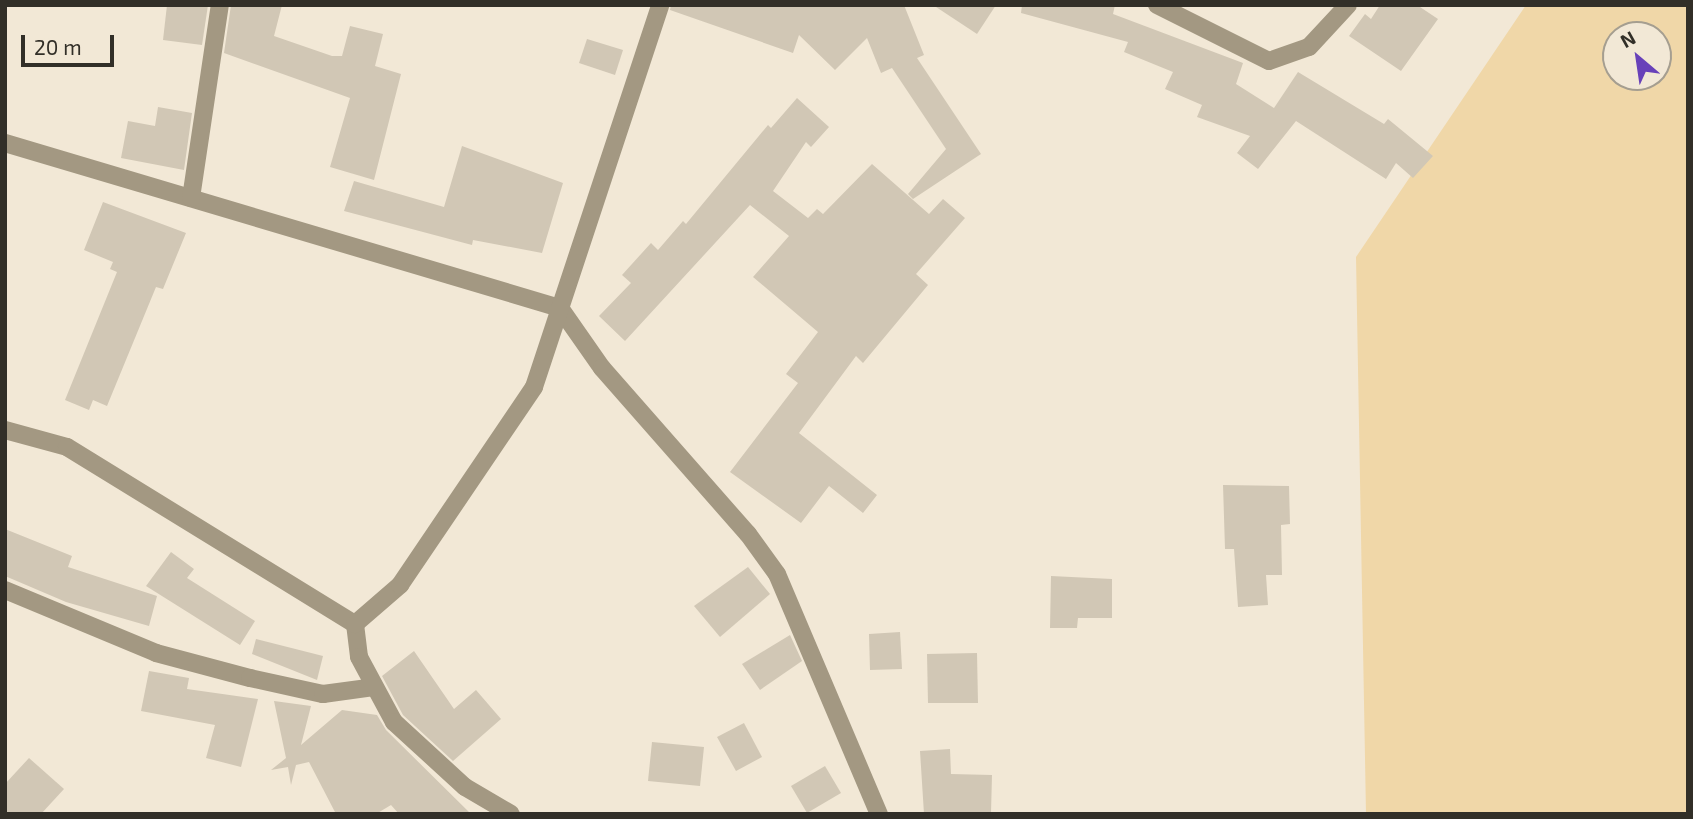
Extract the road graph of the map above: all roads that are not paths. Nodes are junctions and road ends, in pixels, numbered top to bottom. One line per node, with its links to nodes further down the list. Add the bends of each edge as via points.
1 (220, 5): 6 (street)
2 (660, 5): 7 (street)
3 (1157, 5): 4 (street, via 1269,61 1309,47)
4 (1348, 5)
5 (5, 144): 6 (street)
6 (191, 198): 7 (street)
7 (560, 308): 10 (street, via 534,387 400,585); 13 (street, via 602,368 748,534 777,574)
8 (5, 430): 10 (street, via 67,447)
9 (5, 590): 11 (street, via 156,653 250,678 323,694)
10 (355, 624): 11 (street, via 359,657)
11 (374, 687): 12 (street, via 394,722 465,787)
12 (511, 814)
13 (879, 814)

